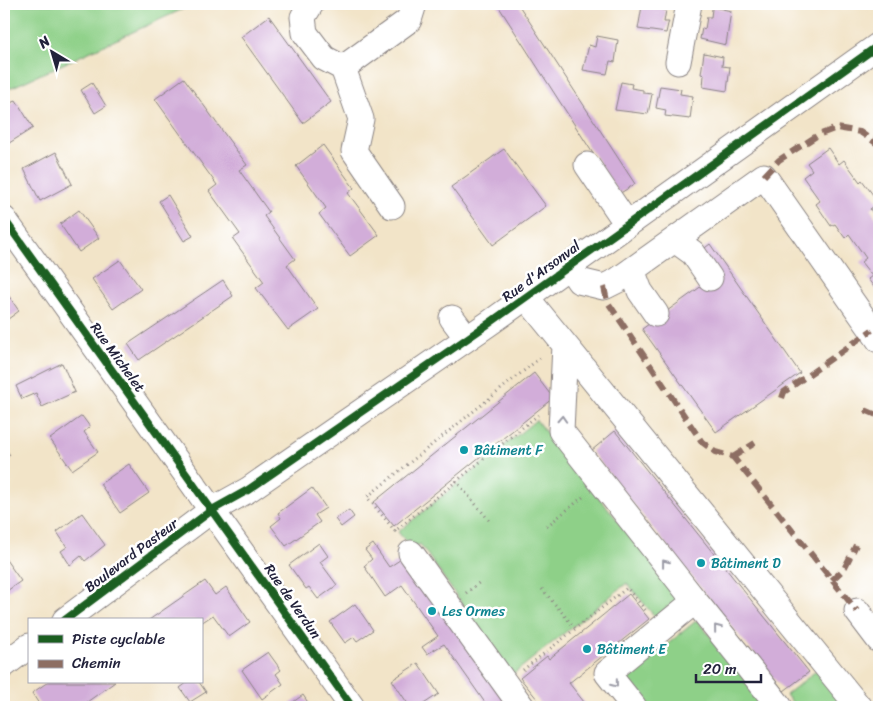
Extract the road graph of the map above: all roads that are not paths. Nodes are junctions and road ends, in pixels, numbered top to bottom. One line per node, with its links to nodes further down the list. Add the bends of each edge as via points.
1 (311, 4): 6 (street, via 303,17 305,33 324,58)
2 (414, 4): 6 (street, via 409,20)
3 (689, 4): 5 (street)
4 (879, 46): 9 (street, Rue d'Arsonval)
5 (678, 62)
6 (343, 68): 8 (street, via 361,119 354,151)
7 (587, 165): 9 (street)
8 (392, 206)
9 (627, 224): 12 (street, Rue d'Arsonval)
10 (6, 228): 21 (street, Rue Michelet, via 133,382)
11 (675, 240): 13 (street); 14 (street, via 693,253); 19 (street, via 764,176)
12 (569, 266): 13 (street, via 579,281 604,287); 15 (street, Rue d'Arsonval)
13 (632, 270): 16 (street, via 640,291)
14 (710, 278)
15 (526, 296): 18 (street, Rue d'Arsonval); 20 (street)
16 (656, 314)
17 (452, 318): 18 (street)
18 (467, 338): 21 (street, Rue d'Arsonval, via 248,490)
19 (879, 340)
20 (564, 343): 23 (street, one-way to 20, via 561,431); 33 (street)
21 (212, 510): 25 (street, Boulevard Pasteur); 29 (street, Rue de Verdun)
22 (411, 553): 30 (street)
23 (695, 601): 31 (street, one-way to 31, via 607,673); 32 (street, one-way to 23)
24 (857, 611): 26 (street)
25 (68, 618)
26 (879, 640)
27 (28, 647): 28 (street)
28 (4, 665)
29 (352, 707)
30 (522, 707)
31 (634, 707)
32 (780, 707)
33 (860, 707)

